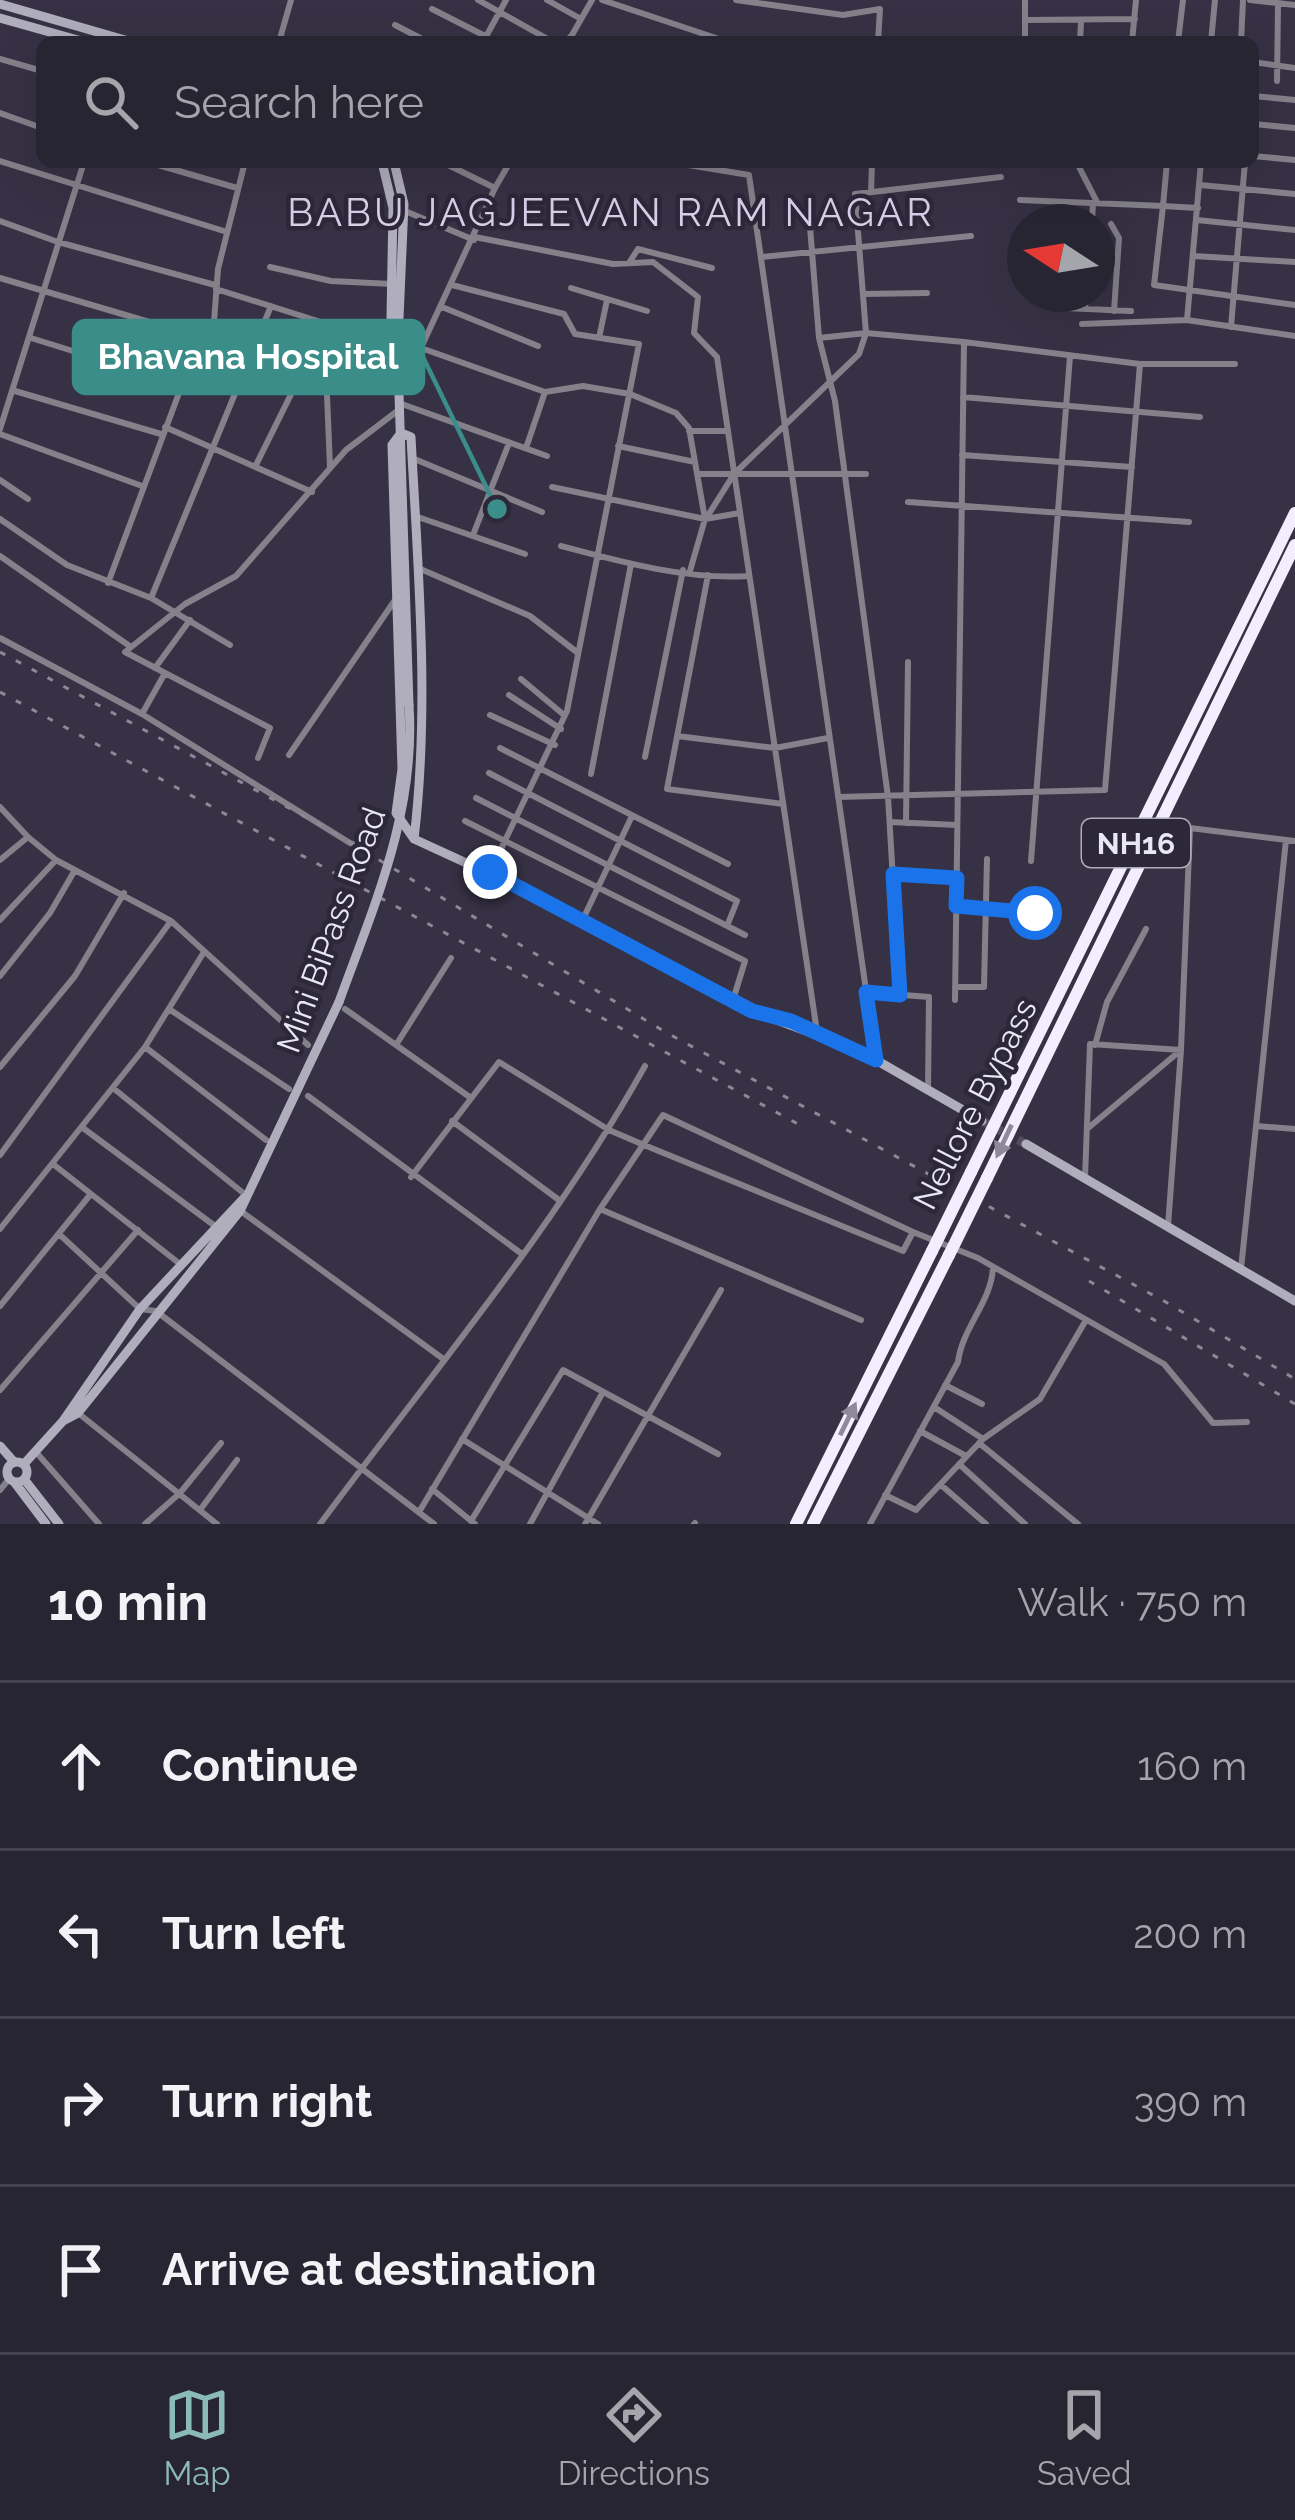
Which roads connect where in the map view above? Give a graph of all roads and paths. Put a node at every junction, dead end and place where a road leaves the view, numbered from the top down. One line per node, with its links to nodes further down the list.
1 (291, 0): 26 (street)
2 (478, 0): 17 (street)
3 (506, 0): 17 (street)
4 (547, 0): 19 (street)
5 (592, 0): 19 (street)
6 (602, 0): 32 (street)
7 (736, 0): 33 (street)
8 (1025, 0): 21 (street)
9 (1136, 0): 20 (street)
10 (1183, 0): 37 (street)
11 (1215, 0): 38 (street)
12 (1247, 0): 15 (street); 39 (street)
13 (1292, 3): 15 (street)
14 (0, 4): 25 (street)
15 (1278, 5): 42 (street)
16 (432, 9): 28 (street)
17 (501, 11): 29 (street); 30 (street)
18 (0, 18): 24 (street)
19 (581, 19): 31 (street)
20 (1135, 19): 22 (street); 36 (street)
21 (1026, 20): 22 (street); 34 (street)
22 (1081, 22): 35 (street)
23 (395, 25): 27 (street)
24 (64, 36)
25 (111, 36)
26 (281, 36)
27 (416, 36)
28 (480, 36)
29 (487, 36)
30 (544, 36)
31 (571, 36)
32 (710, 36)
33 (878, 36)
34 (1025, 36)
35 (1080, 36)
36 (1133, 36)
37 (1179, 36)
38 (1212, 36)
39 (1242, 36)
40 (0, 59): 44 (street)
41 (1259, 63): 42 (street)
42 (1278, 65): 43 (street); 45 (street)
43 (1295, 68)
44 (36, 69)
45 (1277, 81)
46 (1259, 97): 47 (street)
47 (1295, 100)
48 (0, 113): 50 (street)
49 (1259, 125): 51 (street)
50 (36, 126)
51 (1295, 128)
52 (1259, 157): 53 (street)
53 (1295, 160)
54 (0, 161): 70 (street)
55 (82, 168): 70 (street)
56 (169, 168): 71 (street)
57 (243, 168): 71 (street)
58 (383, 168): 101 (street, Mini BiPass Road)
59 (395, 168): 81 (street)
60 (454, 168): 72 (street)
61 (507, 168): 72 (street)
62 (704, 168): 94 (street)
63 (872, 168): 74 (street)
64 (1079, 168): 78 (street)
65 (1167, 168): 79 (street)
66 (1201, 168): 69 (street)
67 (1245, 168): 73 (street)
68 (1001, 177): 74 (street)
69 (1200, 185): 73 (street); 80 (street)
70 (76, 187): 87 (street); 90 (street)
71 (237, 188): 87 (street)
72 (495, 188): 89 (street)
73 (1244, 188): 75 (street); 84 (street)
74 (871, 192): 91 (street)
75 (1295, 194)
76 (1020, 200): 78 (street)
77 (808, 202): 92 (street)
78 (1095, 203): 79 (street)
79 (1163, 206): 80 (street); 105 (street)
80 (1198, 208): 82 (street)
81 (404, 210): 89 (street); 129 (street)
82 (1197, 220): 84 (street); 93 (street)
83 (0, 221): 90 (street)
84 (1240, 224): 85 (street); 95 (street)
85 (1295, 230)
86 (1115, 231): 110 (street)
87 (226, 232): 103 (street)
88 (971, 236): 91 (street)
89 (475, 238): 97 (street); 102 (street)
90 (58, 242): 103 (street); 106 (street)
91 (858, 247): 92 (street); 108 (street)
92 (812, 252): 94 (street); 125 (street)
93 (1194, 256): 95 (street); 105 (street)
94 (760, 257): 145 (street)
95 (1237, 259): 96 (street); 109 (street)
96 (1295, 262)
97 (629, 263): 99 (street); 148 (street)
98 (270, 268): 101 (street)
99 (712, 268)
100 (0, 278): 106 (street)
101 (392, 284): 129 (street, Mini BiPass Road)
102 (452, 285): 114 (street); 124 (street)
103 (216, 287): 113 (street); 126 (street)
104 (571, 288): 111 (street)
105 (1191, 289): 109 (street); 118 (street)
106 (40, 290): 123 (street); 126 (street)
107 (927, 292): 108 (street)
108 (862, 294): 121 (street)
109 (1236, 295): 112 (street); 120 (street)
110 (1115, 296)
111 (607, 299): 116 (street); 124 (street)
112 (1295, 304)
113 (271, 306): 132 (street); 153 (street)
114 (442, 307): 128 (street); 130 (street)
115 (1115, 310): 117 (street)
116 (646, 311)
117 (1130, 311)
118 (1187, 320): 119 (street); 120 (street)
119 (1082, 324)
120 (1231, 327): 122 (street)
121 (866, 333): 125 (street); 127 (street); 135 (street)
122 (1295, 336)
123 (31, 338): 136 (street); 137 (street)
124 (599, 338): 139 (street)
125 (819, 338): 135 (street)
126 (207, 339): 136 (street)
127 (964, 342): 131 (street); 140 (street)
128 (538, 346)
129 (397, 348): 141 (street, Mini BiPass Road)
130 (422, 348): 138 (street); 141 (street)
131 (1070, 355): 133 (street); 142 (street)
132 (326, 362): 160 (street); 161 (street)
133 (1140, 364): 134 (street); 143 (street)
134 (1235, 364)
135 (830, 380): 145 (street); 164 (street)
136 (182, 385): 146 (street)
137 (15, 391): 146 (street); 149 (street)
138 (545, 392): 139 (street); 154 (street)
139 (630, 394): 147 (street); 152 (street)
140 (963, 397): 142 (street); 155 (street)
141 (399, 402): 150 (street, Mini BiPass Road); 151 (street); 161 (street)
142 (1067, 408): 143 (street); 158 (street)
143 (1136, 414): 144 (street); 162 (street)
144 (1200, 417)
145 (785, 426): 163 (street); 166 (street)
146 (164, 431): 153 (street); 169 (street)
147 (689, 431): 148 (street); 159 (street)
148 (728, 431): 166 (street)
149 (0, 432): 169 (street)
150 (401, 433): 157 (street); 199 (street); 307 (street, Mini BiPass Road, bridge)
151 (509, 443): 154 (street); 171 (street)
152 (618, 446): 159 (street); 174 (street)
153 (217, 448): 160 (street); 198 (street)
154 (526, 448): 156 (street)
155 (962, 455): 158 (street); 176 (street)
156 (548, 456)
157 (412, 458): 171 (street); 181 (street)
158 (1064, 460): 162 (street); 178 (street)
159 (695, 462): 165 (street)
160 (256, 465): 172 (street)
161 (330, 467): 172 (street)
162 (1132, 467): 182 (street)
163 (792, 473): 164 (street); 166 (street); 216 (street)
164 (845, 473): 167 (street); 231 (street)
165 (698, 474): 166 (street); 184 (street)
166 (734, 474): 179 (street); 184 (street)
167 (866, 474)
168 (0, 480): 173 (street)
169 (142, 486): 197 (street)
170 (552, 487): 174 (street)
171 (490, 490): 177 (street); 186 (street)
172 (312, 493): 200 (street)
173 (28, 499)
174 (608, 501): 184 (street); 191 (street)
175 (908, 502): 176 (street)
176 (962, 505): 178 (street); 227 (street)
177 (542, 512)
178 (1061, 512): 182 (street); 226 (street)
179 (740, 513): 184 (street); 196 (street)
180 (1295, 513): 362 (highway, Nellore Bypass / NH16, one-way to 180, bridge)
181 (415, 516): 186 (street); 193 (street)
182 (1128, 517): 185 (street); 226 (street)
183 (0, 519): 197 (street)
184 (705, 520): 194 (street)
185 (1189, 522)
186 (472, 536): 189 (street)
187 (1295, 545): 362 (highway, Nellore Bypass / NH16, one-way to 362, bridge)
188 (561, 546): 191 (street)
189 (525, 554)
190 (0, 556): 204 (street)
191 (597, 556): 192 (street); 205 (street)
192 (631, 564): 194 (street); 225 (street)
193 (418, 568): 205 (street); 242 (street)
194 (686, 571): 195 (street); 221 (street)
195 (708, 575): 196 (street); 215 (street)
196 (749, 576): 219 (street)
197 (108, 583): 198 (street)
198 (151, 598): 200 (street)
199 (397, 598): 220 (street); 242 (street)
200 (176, 610): 201 (street); 204 (street)
201 (190, 620): 203 (street); 207 (street)
202 (0, 638): 211 (street)
203 (230, 645)
204 (131, 647): 207 (street)
205 (578, 653): 213 (street)
206 (908, 662): 229 (street)
207 (155, 668): 208 (street)
208 (165, 673): 211 (street); 222 (street)
209 (521, 680): 213 (street)
210 (508, 695): 214 (street)
211 (142, 714): 246 (street)
212 (490, 715): 217 (street)
213 (565, 716): 214 (street)
214 (561, 729): 217 (street)
215 (677, 736): 219 (street); 233 (street)
216 (830, 738): 219 (street); 230 (street)
217 (554, 745): 223 (street)
218 (500, 748): 223 (street)
219 (775, 748): 233 (street)
220 (289, 755)
221 (645, 757)
222 (258, 758)
223 (542, 768): 228 (street); 235 (street)
224 (489, 773): 228 (street)
225 (591, 774)
226 (1034, 791): 227 (street); 250 (street)
227 (958, 792): 229 (street); 240 (street)
228 (527, 793): 236 (street); 245 (street)
229 (906, 796): 231 (street); 239 (street)
230 (838, 797): 231 (street); 272 (street)
231 (888, 797): 238 (street)
232 (476, 798): 236 (street)
233 (783, 804): 278 (street)
234 (0, 807): 241 (street)
235 (632, 816): 245 (street); 251 (street)
236 (516, 818): 244 (street); 252 (street)
237 (465, 821): 244 (street)
238 (890, 822): 239 (street); 255 (street)
239 (906, 823): 240 (street)
240 (957, 825): 256 (street)
241 (28, 838): 247 (street); 248 (street)
242 (414, 838): 254 (street)
243 (1291, 840): 283 (street); 294 (street)
244 (505, 842): 254 (street); 257 (street)
245 (619, 842): 252 (street); 265 (street)
246 (371, 850)
247 (0, 860)
248 (56, 860): 253 (street); 263 (street)
249 (987, 860): 260 (street)
250 (1031, 861)
251 (728, 864)
252 (608, 865): 257 (street); 265 (street)
253 (75, 870): 258 (street); 270 (street)
254 (490, 872): 262 (street)
255 (893, 874): 256 (street); 273 (street)
256 (957, 878): 259 (street)
257 (596, 891): 262 (street); 274 (street)
258 (124, 893): 264 (street); 286 (street)
259 (956, 906): 260 (street); 271 (street)
260 (986, 907): 261 (street); 271 (street)
261 (1035, 913)
262 (583, 919): 274 (street)
263 (0, 920)
264 (171, 921): 268 (street); 302 (street)
265 (727, 926): 267 (street)
266 (1146, 929): 281 (street)
267 (745, 935)
268 (204, 952): 276 (street); 279 (street)
269 (452, 958): 280 (street)
270 (0, 976)
271 (955, 986): 275 (street)
272 (866, 992): 273 (street); 284 (street)
273 (900, 995): 289 (street)
274 (733, 1000): 278 (street)
275 (955, 1000)
276 (169, 1009): 282 (street); 288 (street)
277 (345, 1009): 280 (street)
278 (817, 1032): 284 (street)
279 (308, 1045)
280 (396, 1045): 291 (street)
281 (1095, 1045): 283 (street); 296 (street)
282 (145, 1047): 287 (street); 299 (street)
283 (1181, 1050): 296 (street); 312 (street)
284 (876, 1060): 289 (street)
285 (645, 1066): 298 (street)
286 (0, 1067)
287 (113, 1088): 295 (street); 307 (street)
288 (289, 1089)
289 (928, 1090): 293 (street)
290 (308, 1096): 304 (street)
291 (470, 1098): 292 (street); 298 (street)
292 (452, 1121): 304 (street); 308 (street)
293 (982, 1121)
294 (1256, 1126): 297 (street); 320 (street)
295 (82, 1127): 303 (street); 311 (street)
296 (1087, 1129): 305 (street)
297 (1295, 1129)
298 (609, 1130): 301 (street); 308 (street)
299 (266, 1140)
300 (1027, 1144): 305 (street)
301 (644, 1145): 309 (street); 315 (street); 315 (street)
302 (0, 1154)
303 (53, 1164): 306 (street); 313 (street)
304 (412, 1177): 317 (street)
305 (1084, 1178): 312 (street)
306 (90, 1195): 314 (street); 316 (street)
307 (247, 1196): 310 (street); 311 (street, Mini BiPass Road)
308 (559, 1200): 317 (street)
309 (600, 1209): 327 (street); 340 (street)
310 (240, 1211): 326 (street); 329 (street)
311 (215, 1226): 318 (street, Mini BiPass Road)
312 (1168, 1226): 320 (street)
313 (0, 1229)
314 (138, 1230): 318 (street); 321 (street)
315 (913, 1232): 319 (street)
316 (58, 1234): 321 (street); 324 (street)
317 (522, 1254): 329 (street)
318 (180, 1264): 325 (street, Mini BiPass Road)
319 (993, 1267): 328 (street); 330 (street)
320 (1241, 1269): 323 (street)
321 (100, 1273): 325 (street); 331 (street)
322 (721, 1289): 336 (street)
323 (1295, 1300)
324 (0, 1306)
325 (140, 1309): 326 (street); 337 (street, Mini BiPass Road)
326 (155, 1311): 335 (street); 349 (street)
327 (861, 1320)
328 (1086, 1320): 338 (street); 341 (street)
329 (442, 1358): 349 (street)
330 (945, 1385): 333 (street); 334 (street)
331 (0, 1390)
332 (603, 1392): 336 (street); 350 (street); 356 (street)
333 (982, 1404)
334 (934, 1407): 339 (street); 341 (street)
335 (78, 1413): 337 (street); 355 (street)
336 (649, 1417): 345 (street); 361 (street)
337 (63, 1421): 344 (street)
338 (1246, 1422)
339 (920, 1431): 346 (street); 357 (street)
340 (462, 1439): 350 (street); 353 (street)
341 (981, 1441): 346 (street); 360 (street)
342 (221, 1443): 355 (street)
343 (0, 1446): 351 (street)
344 (36, 1451): 351 (street); 366 (street)
345 (718, 1454)
346 (966, 1456): 348 (street)
347 (237, 1460): 358 (street)
348 (959, 1464): 352 (street); 374 (street)
349 (362, 1467): 359 (street); 369 (street)
350 (506, 1467): 356 (street); 363 (street)
351 (13, 1471): 354 (street); 365 (street)
352 (941, 1485): 357 (street); 364 (street)
353 (432, 1489): 359 (street); 363 (street)
354 (0, 1490)
355 (180, 1493): 358 (street); 367 (street)
356 (549, 1494): 361 (street); 371 (street)
357 (885, 1495): 373 (street)
358 (200, 1510): 368 (street)
359 (419, 1512): 370 (street)
360 (1065, 1520): 375 (street)
361 (586, 1521): 372 (street)
362 (806, 1521)
363 (473, 1522)
364 (978, 1522)
365 (54, 1523)
366 (99, 1524)
367 (145, 1524)
368 (218, 1524)
369 (320, 1524)
370 (434, 1524)
371 (530, 1524)
372 (598, 1524)
373 (870, 1524)
374 (1025, 1524)
375 (1078, 1524)

